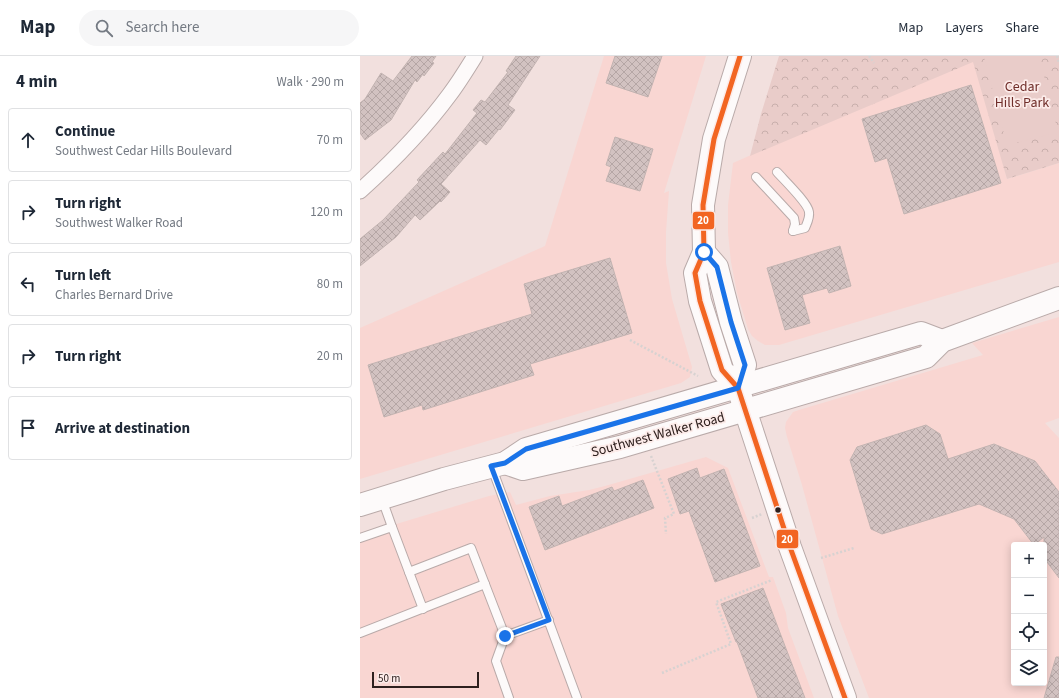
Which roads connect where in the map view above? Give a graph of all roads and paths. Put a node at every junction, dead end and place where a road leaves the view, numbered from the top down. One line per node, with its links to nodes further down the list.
1 (475, 56): 9 (street)
2 (740, 56): 14 (main road)
3 (869, 56): 5 (path)
4 (1057, 56): 6 (path)
5 (874, 63)
6 (1059, 63)
7 (777, 172): 8 (lane)
8 (756, 177)
9 (360, 191)
10 (1059, 298): 12 (main road, Southwest Walker Road)
11 (630, 340): 13 (path)
12 (942, 341): 14 (main road, Southwest Walker Road); 15 (main road, Southwest Walker Road)
13 (698, 376)
14 (738, 388): 15 (main road); 17 (main road, Southwest Walker Road)
15 (746, 411): 17 (main road, Southwest Walker Road); 35 (main road)
16 (650, 452): 21 (path)
17 (498, 464): 18 (main road, Southwest Walker Road); 29 (lane)
18 (381, 498): 19 (main road, Southwest Walker Road); 20 (lane)
19 (360, 505)
20 (392, 527): 22 (lane); 25 (lane)
21 (666, 534)
22 (360, 538)
23 (854, 548): 24 (path)
24 (821, 558)
25 (409, 572): 27 (lane); 28 (lane)
26 (772, 580): 32 (path)
27 (485, 584): 28 (lane); 31 (lane)
28 (423, 609): 30 (lane)
29 (549, 620): 31 (lane); 34 (lane)
30 (360, 633)
31 (505, 636): 33 (lane)
32 (662, 673)
33 (509, 698)
34 (577, 698)
35 (845, 698)

